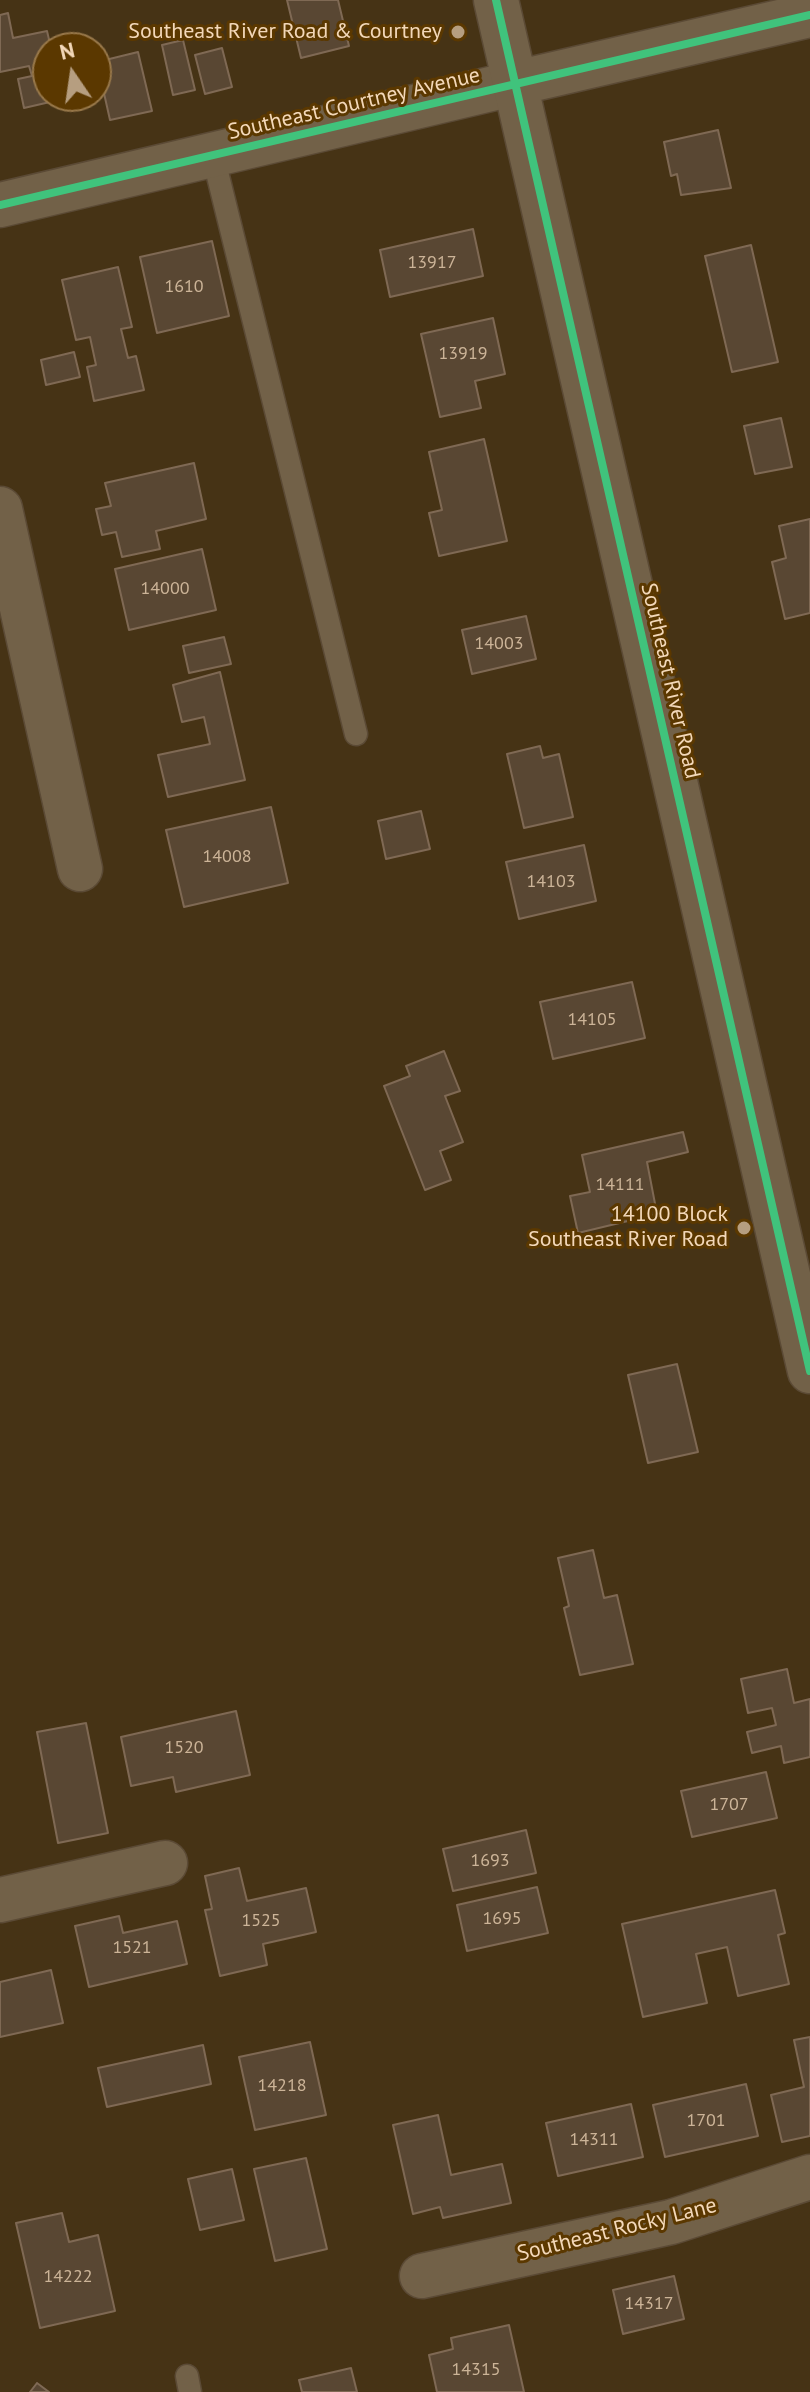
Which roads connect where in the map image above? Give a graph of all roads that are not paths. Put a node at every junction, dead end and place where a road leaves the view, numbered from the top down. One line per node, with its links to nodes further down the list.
1 (496, 0): 3 (street, Southeast River Road)
2 (810, 15): 3 (street, Southeast Courtney Avenue)
3 (516, 83): 4 (street, Southeast Courtney Avenue); 9 (street, Southeast River Road)
4 (213, 156): 5 (street, Southeast Courtney Avenue); 7 (lane)
5 (0, 205)
6 (0, 509): 8 (street)
7 (356, 734)
8 (80, 869)
9 (810, 1371)
10 (165, 1863): 11 (street)
11 (0, 1900)
12 (810, 2177): 13 (street, Southeast Rocky Lane)
13 (422, 2276)

